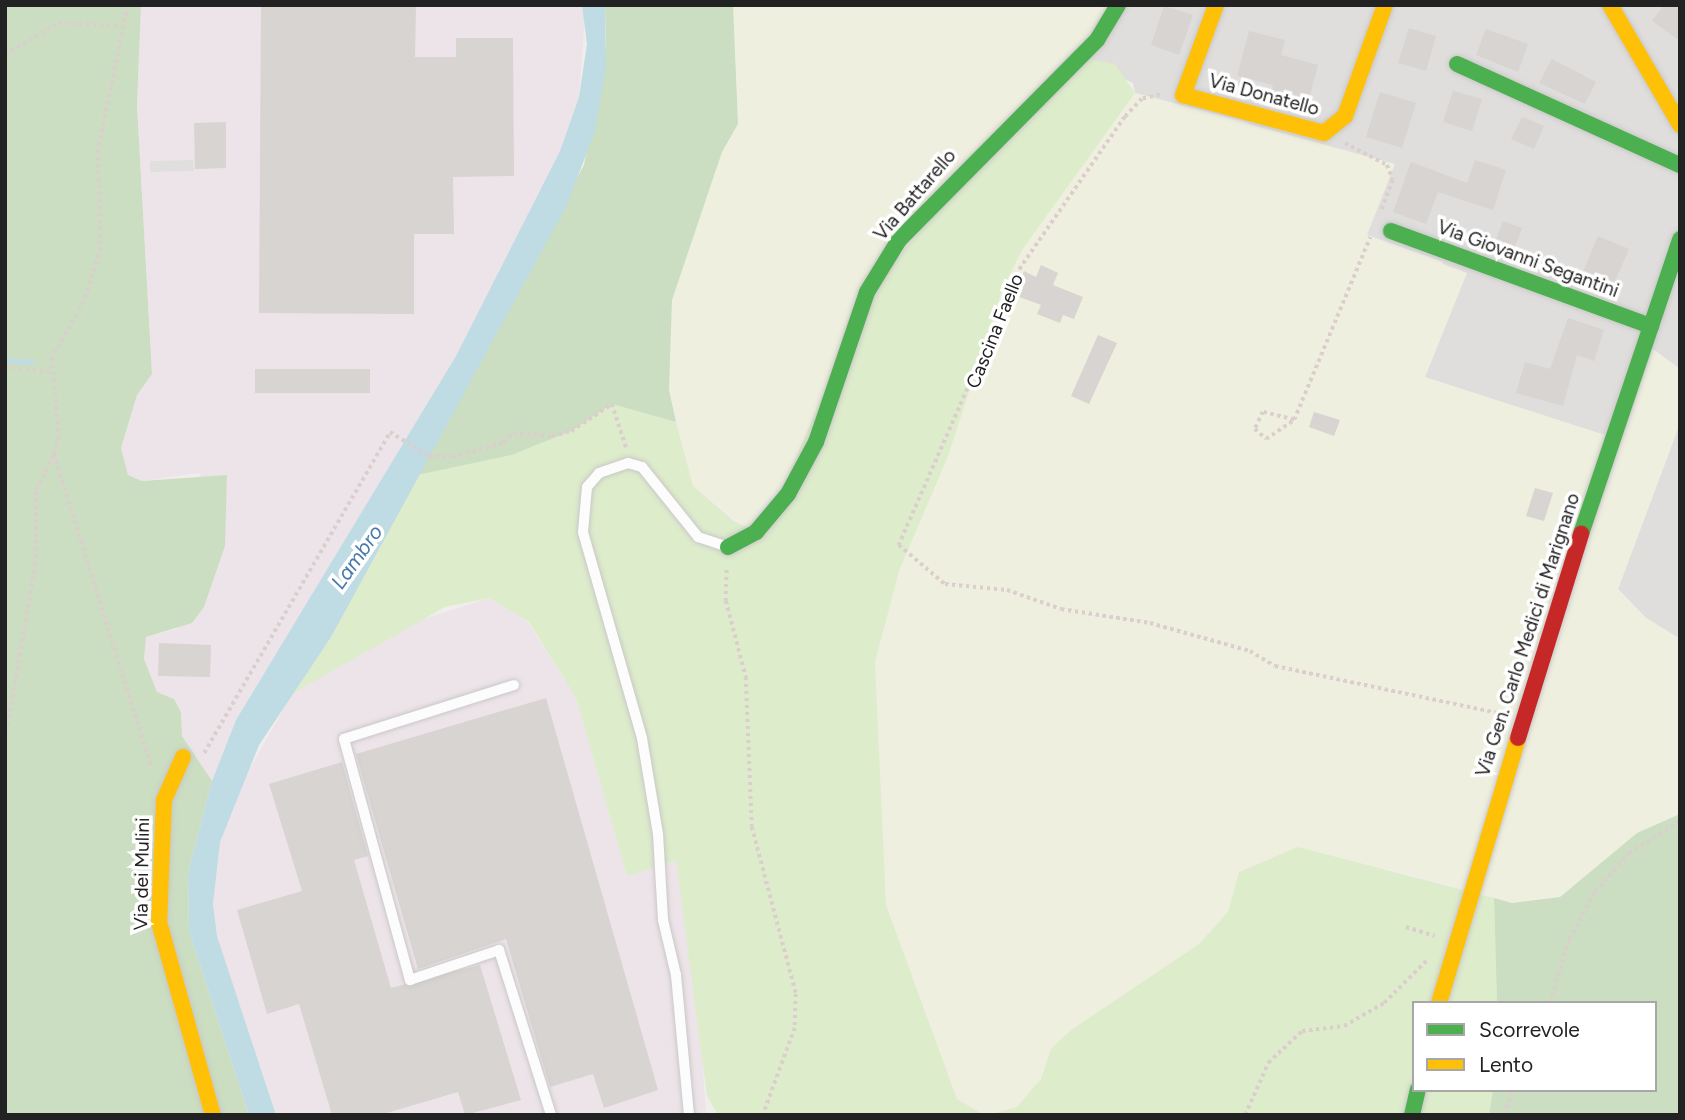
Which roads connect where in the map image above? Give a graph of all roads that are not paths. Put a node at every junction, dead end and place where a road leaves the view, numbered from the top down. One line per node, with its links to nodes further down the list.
1 (1118, 5): 11 (street, Via Battarello)
2 (1216, 5): 3 (street, Via Donatello)
3 (1385, 5)
4 (1610, 5): 6 (street)
5 (1457, 64): 7 (street)
6 (1680, 125)
7 (1680, 165)
8 (1391, 231): 10 (street, Via Giovanni Segantini)
9 (1680, 239): 10 (street, Via Gen. Carlo Medici di Marignano)
10 (1651, 326): 14 (street, Via Gen. Carlo Medici di Marignano)
11 (728, 547): 18 (lane)
12 (514, 685): 16 (lane)
13 (183, 757): 17 (street, Via dei Mulini)
14 (1439, 1001)
15 (1418, 1092): 19 (street)
16 (550, 1114)
17 (213, 1115)
18 (690, 1115)
19 (1412, 1115)

